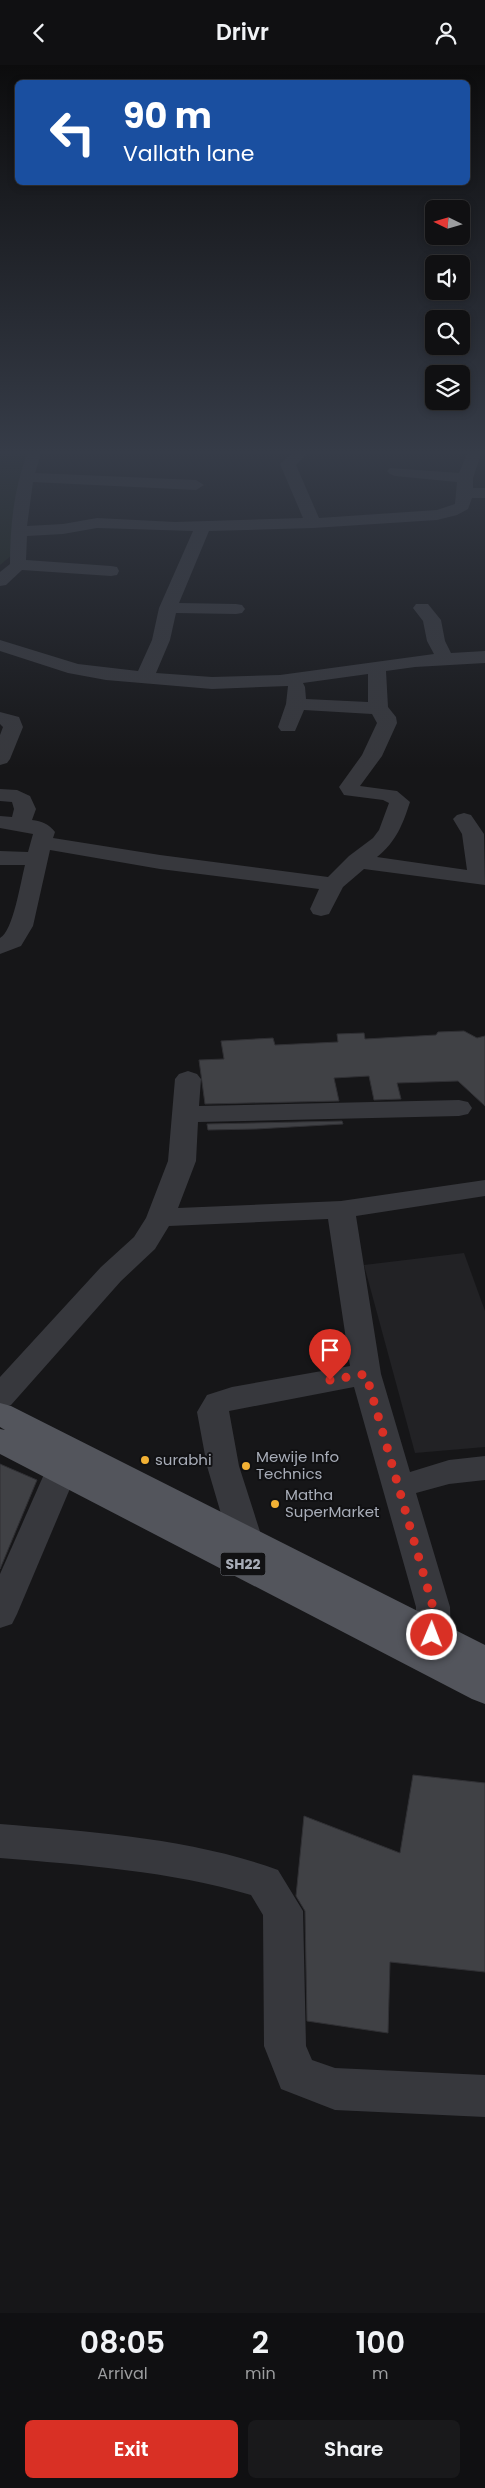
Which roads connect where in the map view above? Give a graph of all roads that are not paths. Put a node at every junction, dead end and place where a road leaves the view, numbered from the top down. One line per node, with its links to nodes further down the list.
1 (18, 559): 3 (street)
2 (189, 559): 6 (street)
3 (18, 565): 4 (street); 5 (street)
4 (111, 571)
5 (0, 581)
6 (168, 608): 8 (street); 13 (street)
7 (422, 608): 11 (street)
8 (236, 609)
9 (0, 645): 13 (street)
10 (485, 657): 11 (street)
11 (445, 659): 12 (street)
12 (376, 667): 14 (street); 16 (street)
13 (144, 678): 14 (street)
14 (297, 678): 15 (street)
15 (296, 704): 16 (street); 18 (street)
16 (378, 708): 25 (street)
17 (0, 718): 19 (street)
18 (288, 727)
19 (0, 759)
20 (0, 795): 22 (street)
21 (464, 819): 26 (street)
22 (10, 823): 23 (street)
23 (39, 850): 24 (street); 27 (street); 29 (street)
24 (0, 858)
25 (358, 861): 26 (street); 27 (street)
26 (482, 878)
27 (333, 883): 28 (street)
28 (321, 909)
29 (0, 947)
30 (188, 1079): 32 (street)
31 (459, 1109): 32 (street)
32 (185, 1115): 35 (street)
33 (485, 1188): 34 (street)
34 (341, 1210): 35 (street); 36 (street)
35 (160, 1218): 37 (street)
36 (366, 1374): 42 (street); 43 (street)
37 (0, 1397)
38 (0, 1414): 43 (main road, SH22)
39 (0, 1440): 41 (main road, SH22)
40 (485, 1468): 42 (street)
41 (61, 1472): 44 (street); 47 (main road, SH22)
42 (398, 1487): 45 (street)
43 (246, 1541): 45 (main road, SH22)
44 (0, 1614)
45 (432, 1635): 46 (main road, SH22)
46 (485, 1661)
47 (485, 1689)
48 (0, 1841): 49 (street)
49 (485, 2096)

